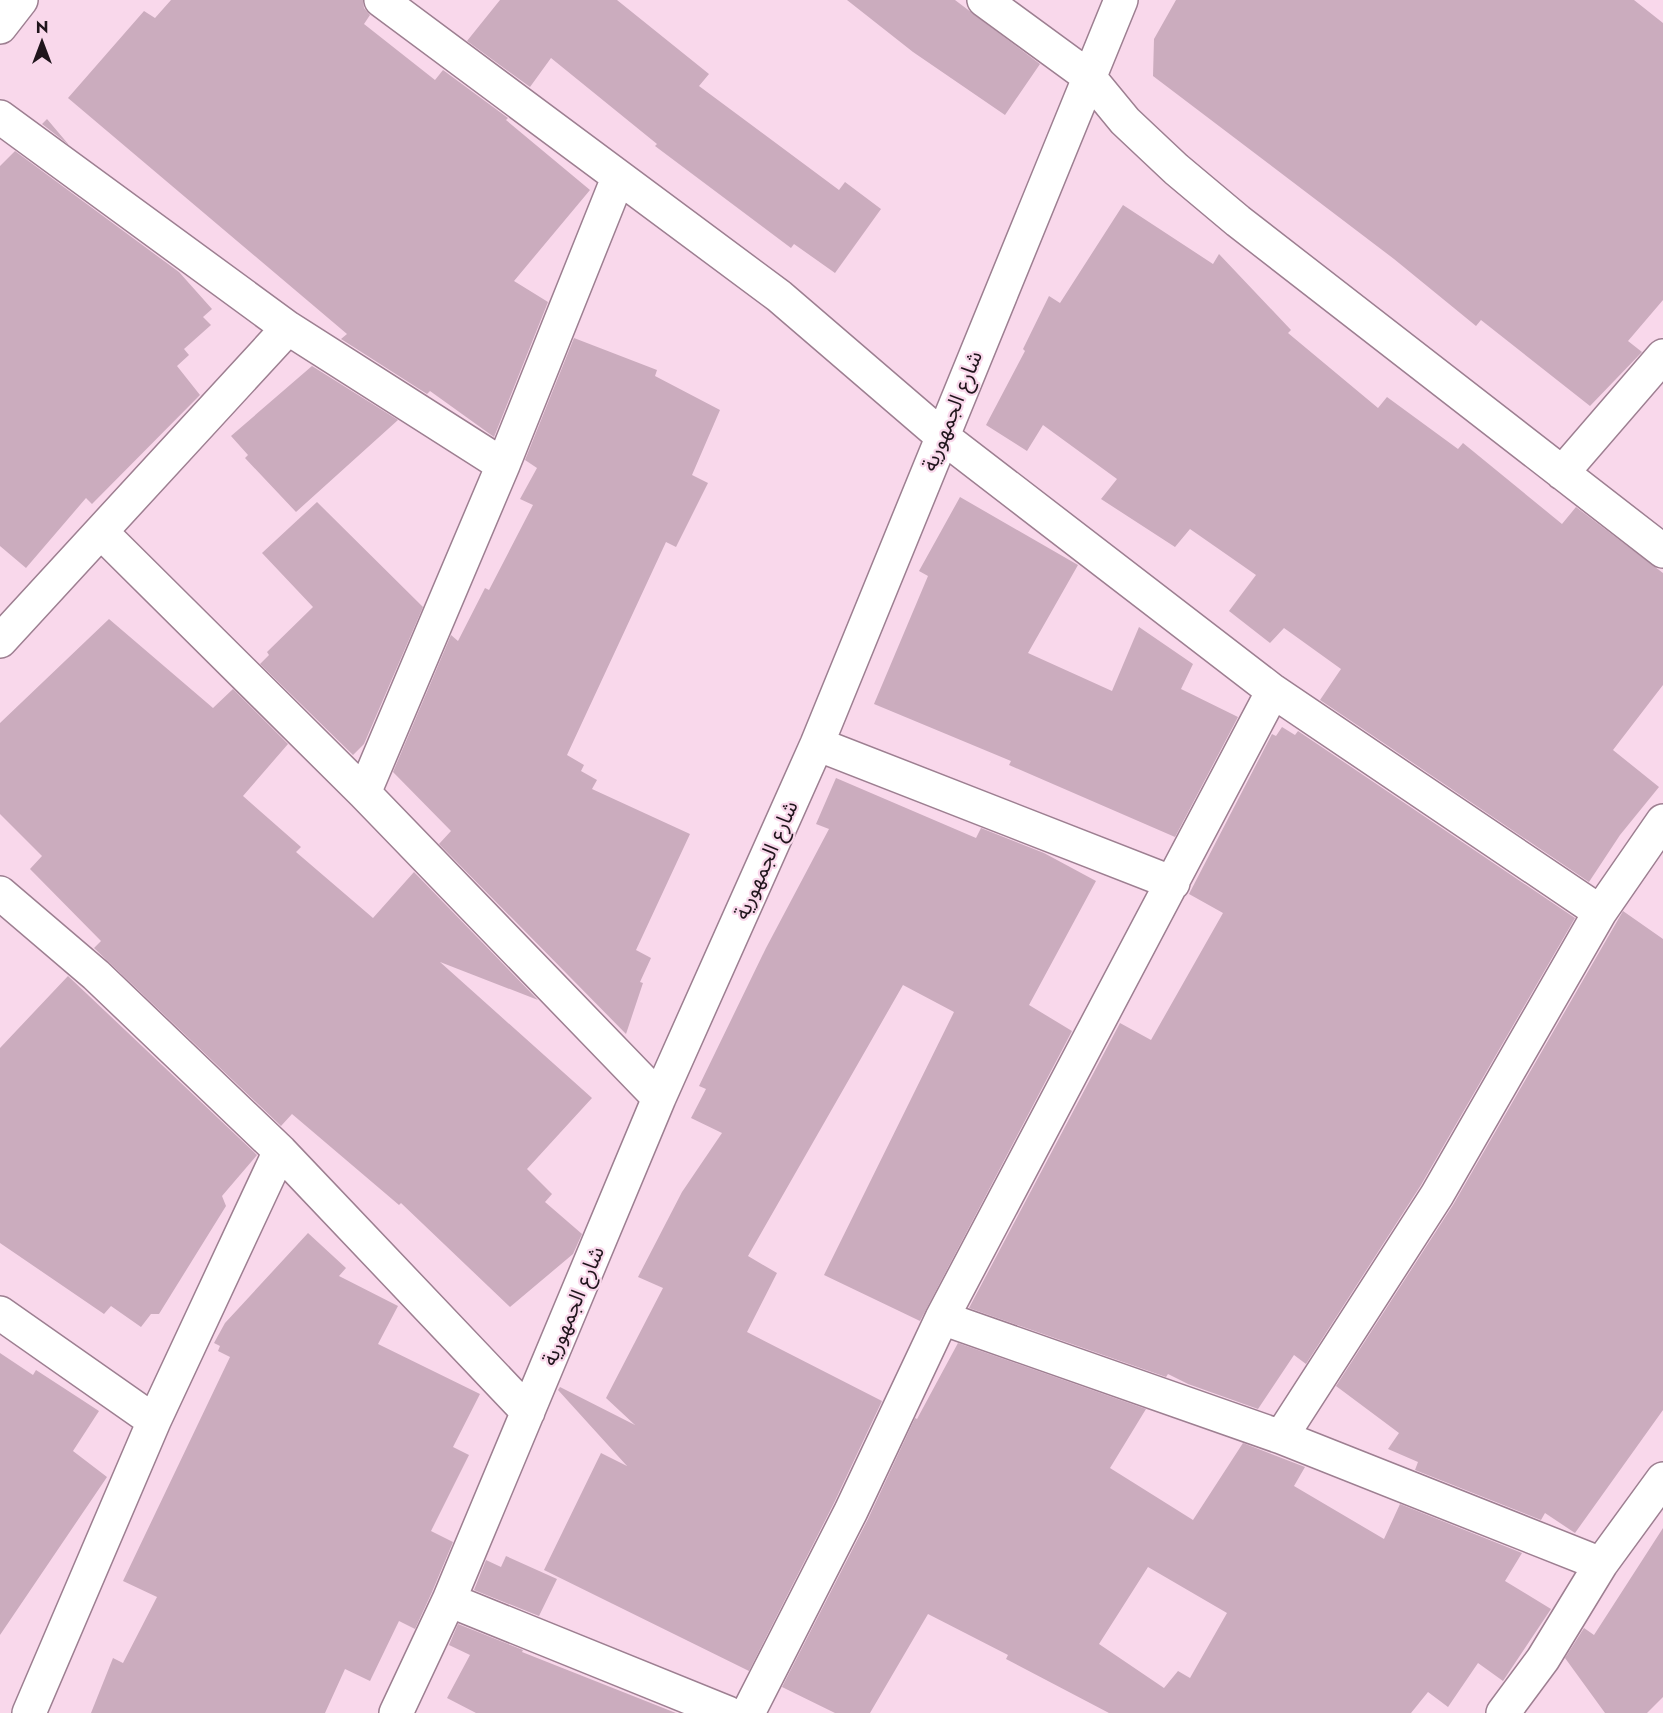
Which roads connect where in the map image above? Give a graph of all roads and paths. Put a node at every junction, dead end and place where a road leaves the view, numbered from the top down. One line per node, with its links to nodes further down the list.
1 (21, 0): 5 (street)
2 (381, 0): 8 (street)
3 (984, 0): 6 (street)
4 (1121, 0): 6 (street, شارع الجمهورية)
5 (0, 27)
6 (1088, 76): 11 (street, شارع الجمهورية); 13 (street)
7 (0, 117): 9 (street)
8 (618, 178): 11 (street); 12 (street)
9 (288, 328): 12 (street); 14 (street)
10 (1663, 356): 13 (street)
11 (943, 437): 17 (street); 18 (street, شارع الجمهورية)
12 (503, 465): 19 (street)
13 (1562, 473): 15 (street)
14 (102, 533): 16 (street); 19 (street)
15 (1663, 551)
16 (0, 641)
17 (1273, 691): 21 (street); 23 (street)
18 (817, 744): 21 (street); 24 (street, شارع الجمهورية)
19 (364, 793): 24 (street)
20 (1663, 820): 23 (street)
21 (1173, 883): 27 (street)
22 (0, 893): 25 (street)
23 (1600, 912): 30 (street)
24 (659, 1098): 28 (street, شارع الجمهورية)
25 (280, 1151): 28 (street); 29 (street)
26 (0, 1313): 29 (street)
27 (942, 1318): 30 (street); 37 (street)
28 (528, 1412): 33 (street, شارع الجمهورية)
29 (154, 1421): 34 (street)
30 (1281, 1437): 32 (street)
31 (1663, 1479): 32 (street)
32 (1602, 1564): 38 (street)
33 (449, 1600): 35 (street, شارع الجمهورية); 36 (street)
34 (29, 1713)
35 (396, 1713)
36 (728, 1713)
37 (748, 1713)
38 (1503, 1713)

